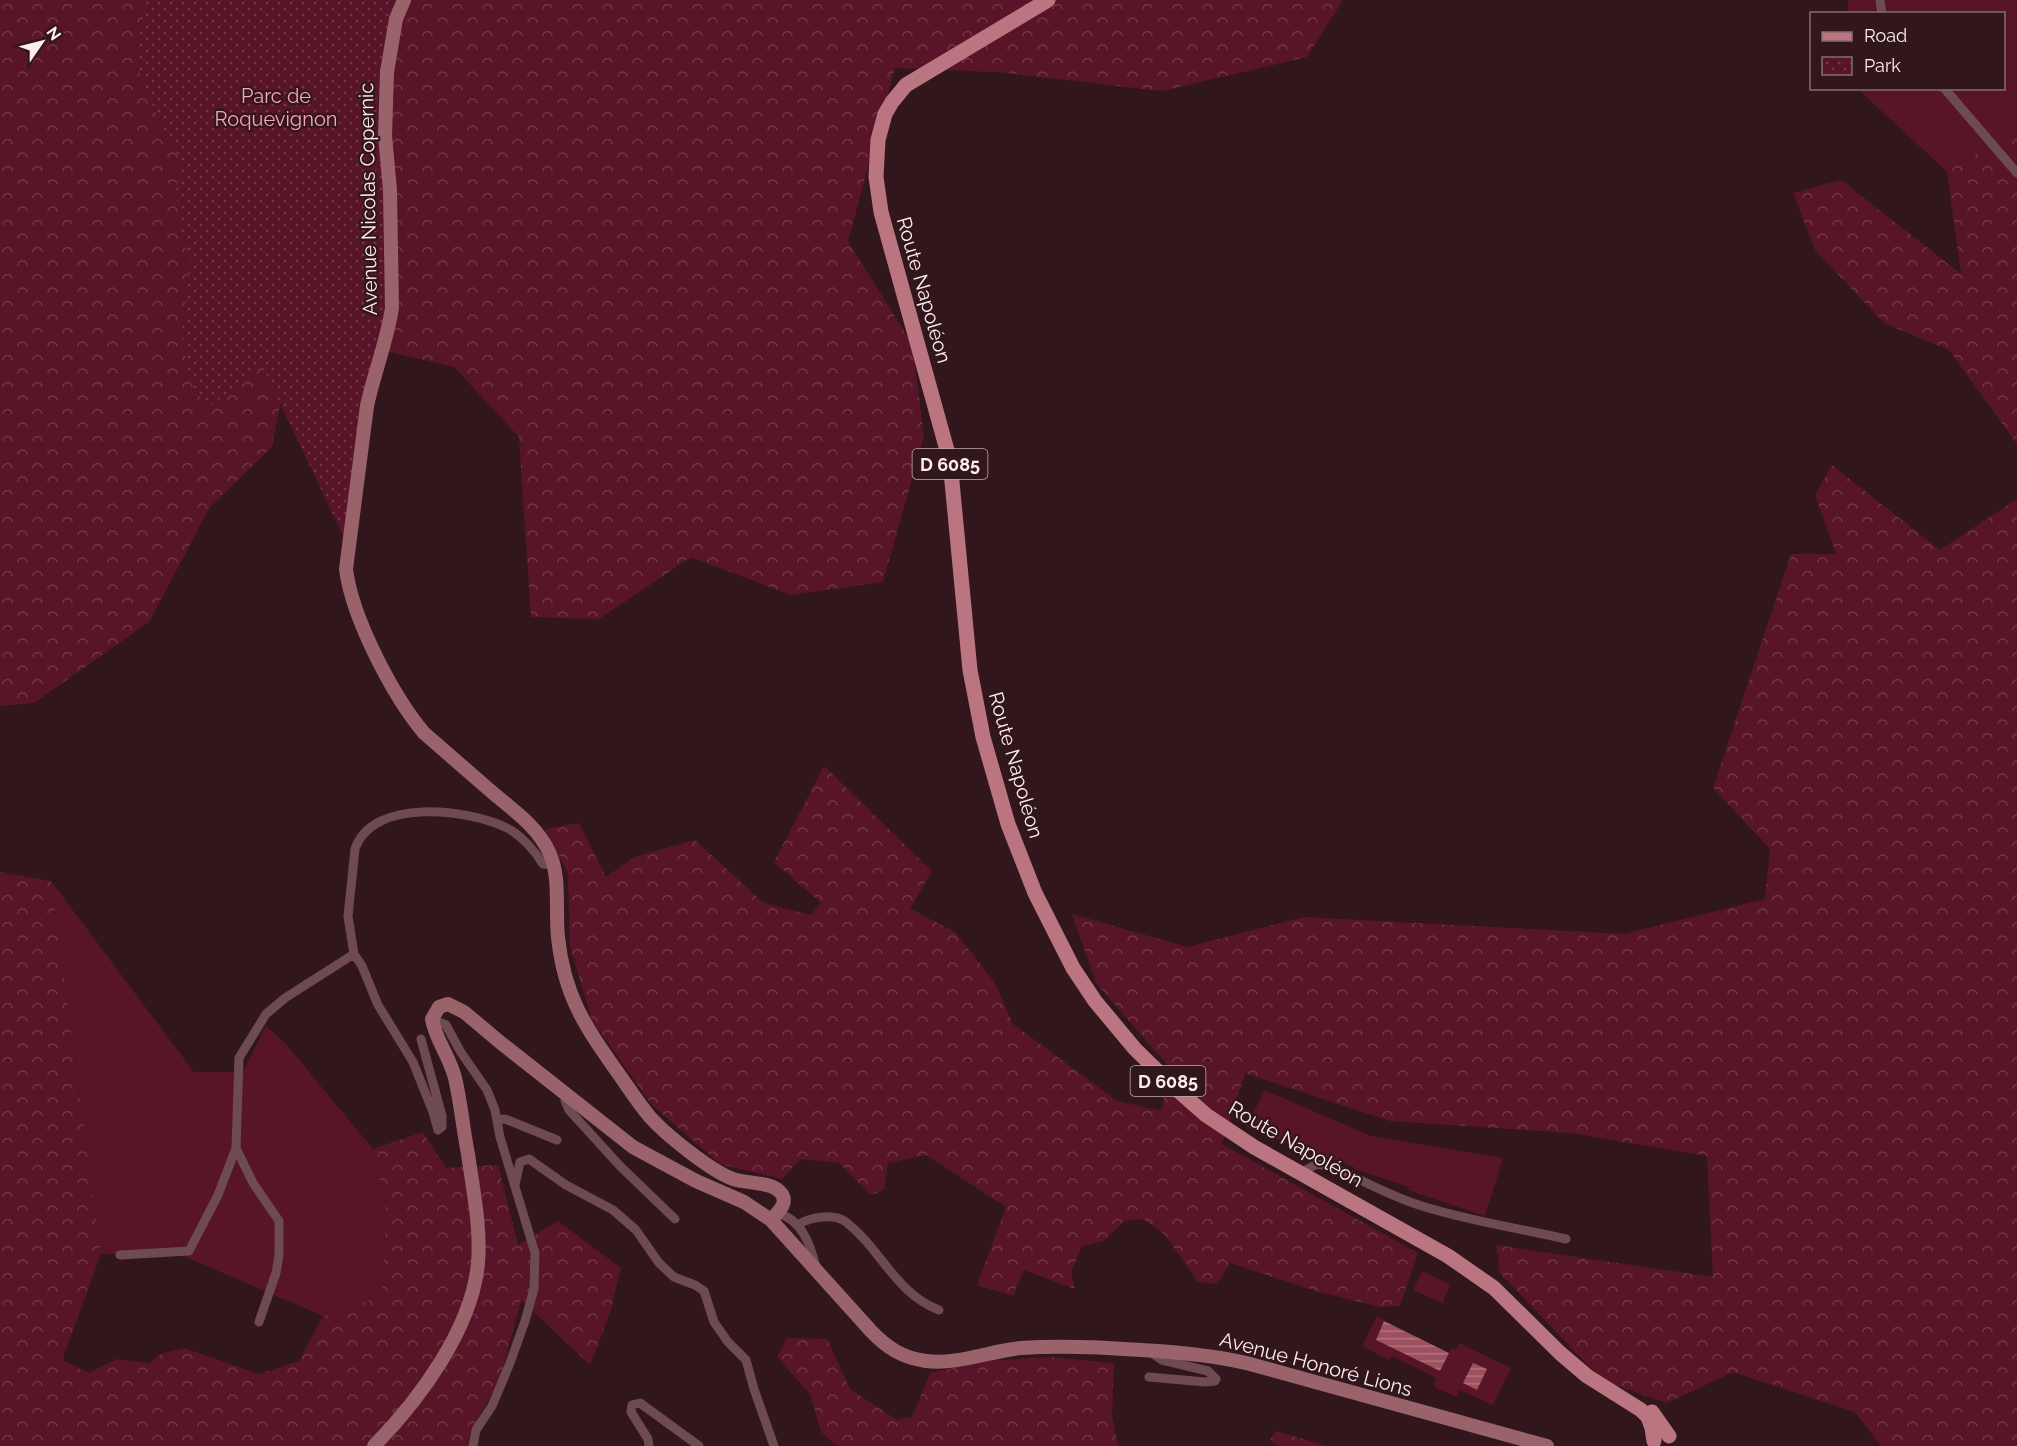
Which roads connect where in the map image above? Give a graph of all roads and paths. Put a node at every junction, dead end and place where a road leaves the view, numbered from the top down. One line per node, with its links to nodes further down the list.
1 (404, 0): 5 (main road, Avenue Nicolas Copernic)
2 (1048, 0): 13 (main road, Route Napoléon / D 6085)
3 (1946, 90): 4 (street)
4 (2017, 173)
5 (553, 866): 6 (street); 15 (main road, Avenue Nicolas Copernic)
6 (354, 954): 8 (street); 12 (street)
7 (432, 1019): 9 (main road, Avenue Honoré Lions); 10 (street); 28 (main road)
8 (421, 1039)
9 (568, 1096): 15 (main road, Avenue Honoré Lions); 16 (street)
10 (497, 1120): 11 (street); 14 (street)
11 (557, 1140)
12 (236, 1148): 19 (street); 22 (street)
13 (1300, 1173): 18 (street); 25 (main road, Route Napoléon / D 6085)
14 (515, 1185): 29 (street); 32 (street)
15 (774, 1216): 17 (street); 20 (main road, Avenue Honoré Lions)
16 (675, 1219)
17 (798, 1225): 20 (street); 21 (street)
18 (1566, 1239)
19 (120, 1256)
20 (816, 1268): 23 (main road, Avenue Honoré Lions)
21 (939, 1310)
22 (259, 1322)
23 (1147, 1350): 24 (street); 33 (main road, Avenue Honoré Lions)
24 (1149, 1377)
25 (1615, 1395): 26 (main road, Route Napoléon / D 6085); 27 (main road, Route Napoléon / D 6085)
26 (1675, 1441): 27 (main road)
27 (1652, 1443)
28 (374, 1446)
29 (473, 1446)
30 (650, 1446): 31 (street)
31 (699, 1446)
32 (774, 1446)
33 (1546, 1446)

